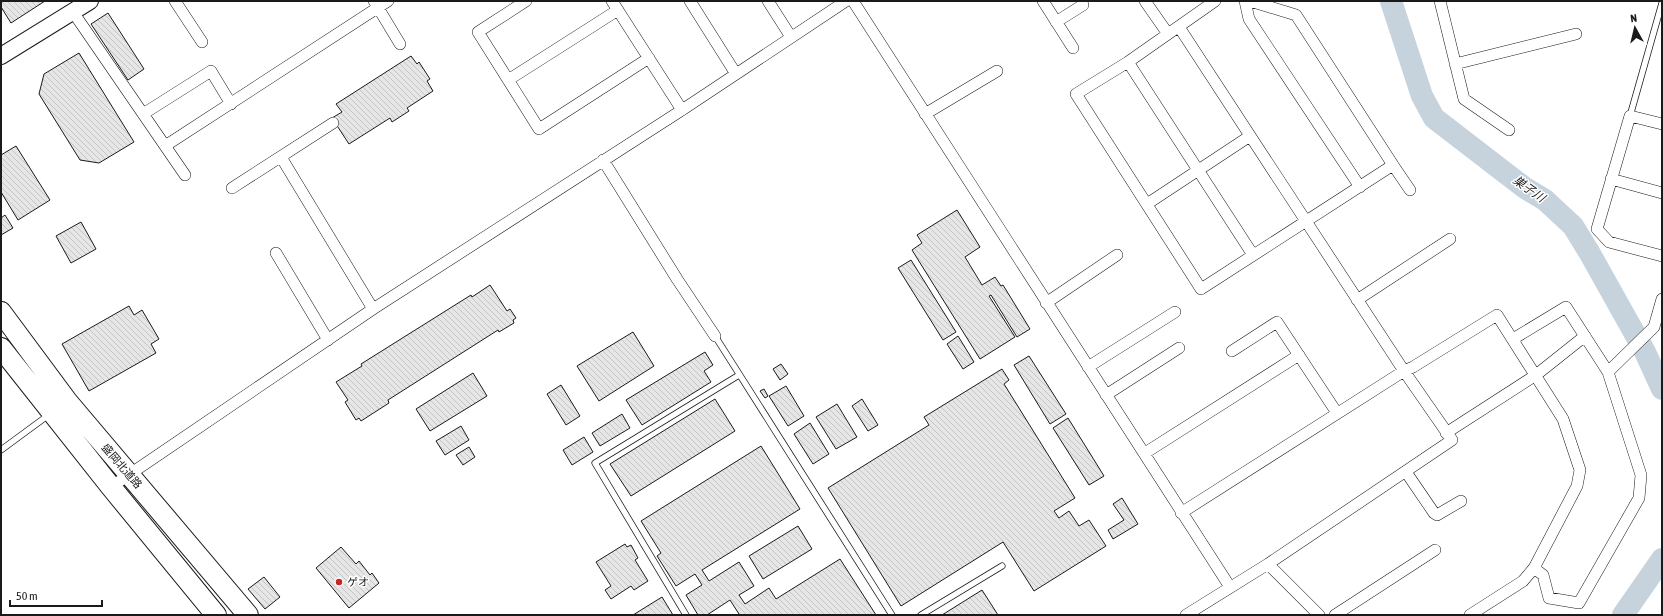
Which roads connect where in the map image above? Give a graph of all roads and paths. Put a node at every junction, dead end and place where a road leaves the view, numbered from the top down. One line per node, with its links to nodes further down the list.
1 (90, 1): 19 (street)
2 (175, 1): 25 (street)
3 (388, 1): 16 (street)
4 (526, 1): 34 (street)
5 (690, 1): 33 (street)
6 (768, 1): 24 (street)
7 (846, 1): 24 (street)
8 (853, 1): 38 (street)
9 (1043, 1): 20 (street)
10 (1145, 1): 22 (street)
11 (1215, 1): 21 (street)
12 (1246, 1): 51 (street)
13 (1250, 1): 47 (street)
14 (1440, 1): 31 (street)
15 (1662, 2): 39 (lane)
16 (376, 4): 26 (street); 35 (street)
17 (1083, 5): 20 (street)
18 (615, 6): 29 (street); 34 (street)
19 (73, 12): 28 (street); 37 (street)
20 (1056, 22): 27 (street)
21 (1179, 27): 22 (street); 43 (street)
22 (1168, 34): 30 (street)
23 (1576, 34): 31 (street)
24 (791, 37): 33 (street)
25 (202, 42)
26 (400, 44)
27 (1073, 48)
28 (1, 56)
29 (649, 58): 34 (street); 36 (street)
30 (1128, 62): 48 (street); 55 (street)
31 (1455, 64): 42 (street)
32 (997, 71): 38 (street)
33 (736, 74): 36 (street)
34 (508, 80)
35 (231, 104): 37 (street); 44 (street)
36 (682, 110): 46 (street)
37 (143, 114): 44 (street)
38 (925, 114): 64 (street)
39 (1630, 116): 41 (street); 50 (street)
40 (333, 123): 45 (street)
41 (1662, 124)
42 (1509, 130)
43 (1250, 136): 48 (street); 56 (street)
44 (165, 146): 49 (street)
45 (281, 157): 52 (street); 65 (street)
46 (603, 160): 65 (street); 68 (street)
47 (1393, 165): 51 (street); 53 (street)
48 (1198, 170): 55 (street); 60 (street)
49 (185, 175)
50 (1611, 179): 54 (street); 61 (street)
51 (1360, 187): 56 (street)
52 (232, 188)
53 (1410, 190)
54 (1662, 193)
55 (1147, 204): 60 (street)
56 (1306, 222): 60 (street); 63 (street)
57 (1450, 239): 63 (street)
58 (276, 253): 71 (street)
59 (1117, 255): 64 (street)
60 (1254, 255)
61 (1662, 256)
62 (1662, 299): 78 (street)
63 (1357, 300): 77 (street)
64 (1046, 303): 76 (street)
65 (373, 309): 71 (street)
66 (1, 312): 81 (highway, 盛岡北道路)
67 (1175, 312): 76 (street)
68 (715, 336): 79 (lane)
69 (1585, 336): 70 (street); 78 (street); 80 (street)
70 (1512, 339): 77 (street); 80 (street)
71 (328, 340): 90 (street)
72 (1, 348): 83 (highway, 盛岡北道路)
73 (1179, 348): 82 (street)
74 (1232, 351): 75 (street)
75 (1299, 355): 84 (street); 88 (street)
76 (1088, 367): 82 (street)
77 (1404, 371): 84 (street); 85 (street)
78 (1608, 372): 97 (street)
79 (739, 375): 101 (lane); 102 (lane)
80 (1536, 375): 85 (street); 97 (street)
81 (56, 387): 87 (highway); 90 (highway, 盛岡北道路)
82 (1106, 395): 88 (street)
83 (51, 413): 86 (lane); 87 (highway, 盛岡北道路)
84 (1337, 413): 93 (street)
85 (1446, 433): 89 (street)
86 (1, 450)
87 (82, 452): 91 (highway, 盛岡北道路)
88 (1145, 453): 93 (street)
89 (1406, 472): 92 (street); 95 (street)
90 (130, 475): 91 (street); 100 (highway, 盛岡北道路)
91 (110, 487): 99 (highway, 盛岡北道路)
92 (1461, 501)
93 (1181, 513): 98 (street)
94 (1435, 550): 106 (street)
95 (1268, 564): 98 (street); 105 (street)
96 (1002, 566): 103 (lane)
97 (1534, 568): 107 (street)
98 (1230, 587): 104 (street)
99 (216, 615)
100 (248, 615)
101 (686, 615)
102 (892, 615)
103 (921, 615)
104 (1186, 615)
105 (1319, 615)
106 (1335, 615)
107 (1470, 615)

